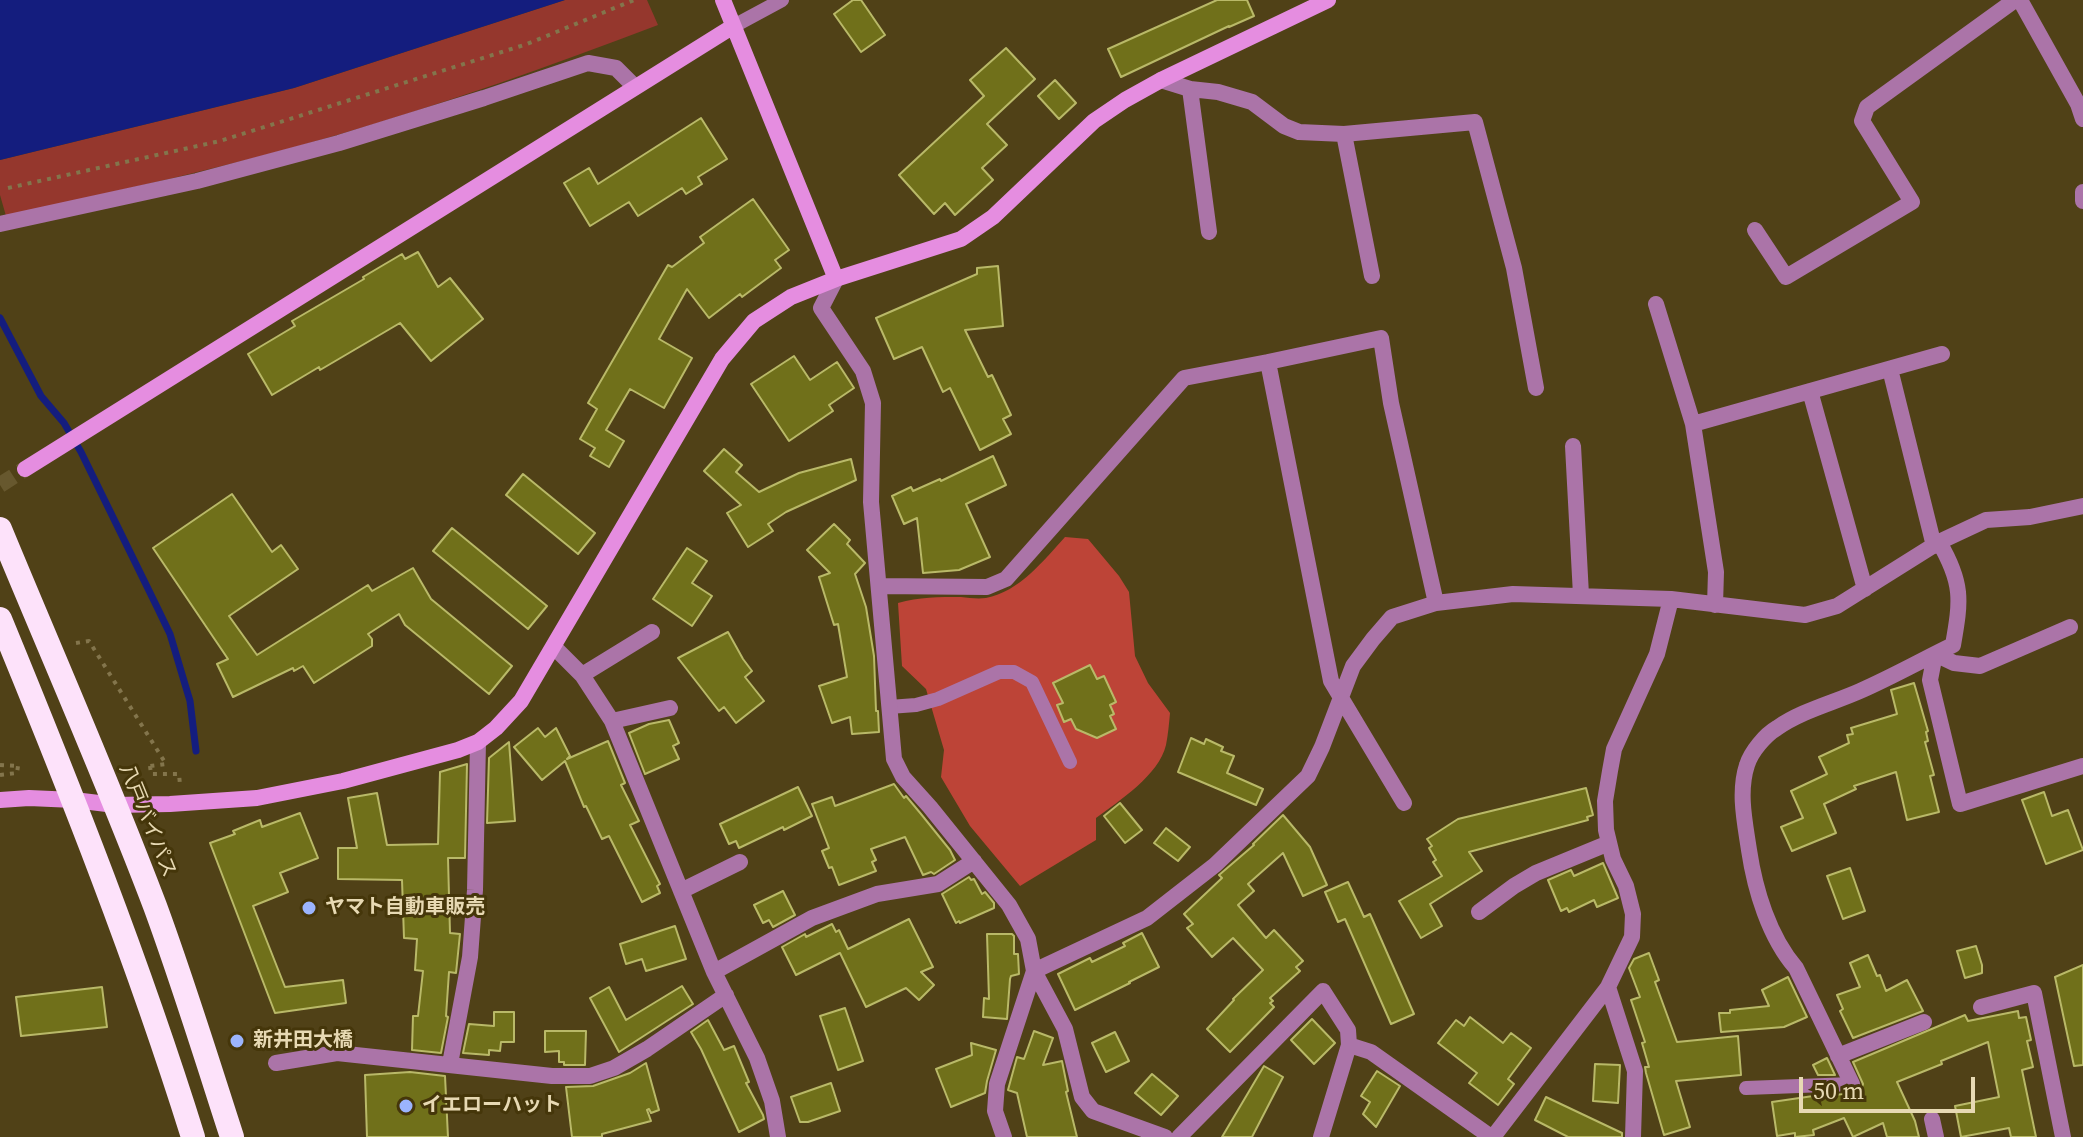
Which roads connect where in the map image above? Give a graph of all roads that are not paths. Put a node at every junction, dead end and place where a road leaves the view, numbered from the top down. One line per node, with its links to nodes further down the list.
1 (723, 0): 5 (street)
2 (782, 0): 5 (lane)
3 (1328, 0): 6 (street)
4 (2018, 0): 9 (street); 14 (street)
5 (732, 27): 7 (street); 17 (street)
6 (1161, 80): 8 (street); 17 (street)
7 (635, 87): 13 (street); 26 (street)
8 (1190, 89): 10 (street); 15 (street)
9 (2083, 119)
10 (1344, 134): 16 (street); 22 (street)
11 (2083, 192): 12 (street)
12 (2083, 201)
13 (0, 224)
14 (1755, 230)
15 (1209, 232)
16 (1372, 276)
17 (836, 279): 30 (street); 39 (street)
18 (1656, 304): 24 (street)
19 (1942, 354): 21 (street)
20 (1268, 362): 30 (street); 34 (street); 42 (street)
21 (1890, 369): 23 (street); 29 (street)
22 (1536, 388)
23 (1810, 391): 24 (street); 31 (street)
24 (1693, 424): 35 (street)
25 (1573, 446): 32 (street)
26 (25, 469)
27 (2083, 506): 29 (street)
28 (0, 529): 52 (highway, 八戸バイパス)
29 (1937, 544): 31 (street); 40 (street)
30 (879, 586): 43 (street)
31 (1865, 589): 35 (street)
32 (1581, 595): 33 (street); 34 (street)
33 (1671, 599): 35 (street); 53 (street)
34 (1436, 603): 42 (street)
35 (1715, 605)
36 (0, 619): 50 (highway)
37 (2070, 627): 40 (street)
38 (652, 632): 41 (street)
39 (554, 647): 41 (street); 46 (street)
40 (1935, 654): 48 (street); 65 (street)
41 (582, 675): 45 (street)
42 (1341, 696): 51 (street); 58 (street)
43 (889, 707): 47 (lane); 54 (street)
44 (670, 708): 45 (street)
45 (612, 721): 56 (street)
46 (478, 742): 52 (street); 67 (street)
47 (1070, 762)
48 (2083, 766)
49 (0, 800): 50 (street)
50 (74, 800): 52 (street); 71 (highway)
51 (1404, 803)
52 (115, 805): 72 (highway, 八戸バイパス)
53 (1609, 843): 57 (street); 60 (street)
54 (974, 861): 58 (street); 59 (street)
55 (740, 862): 56 (street)
56 (681, 891): 59 (street)
57 (1479, 912)
58 (1034, 971): 74 (street); 75 (street)
59 (714, 972): 61 (street)
60 (1608, 987): 78 (street); 79 (street)
61 (726, 995): 67 (street); 73 (street)
62 (1981, 1007): 81 (street)
63 (1924, 1022): 65 (street)
64 (1349, 1045): 76 (street); 77 (street); 78 (street)
65 (1838, 1056): 68 (street)
66 (276, 1063): 67 (street)
67 (450, 1064)
68 (1852, 1084): 69 (lane)
69 (1746, 1088)
70 (1932, 1119): 80 (street)
71 (193, 1137)
72 (231, 1137)
73 (778, 1137)
74 (1004, 1137)
75 (1165, 1137)
76 (1179, 1137)
77 (1321, 1137)
78 (1492, 1137)
79 (1633, 1137)
80 (1936, 1137)
81 (2063, 1137)

